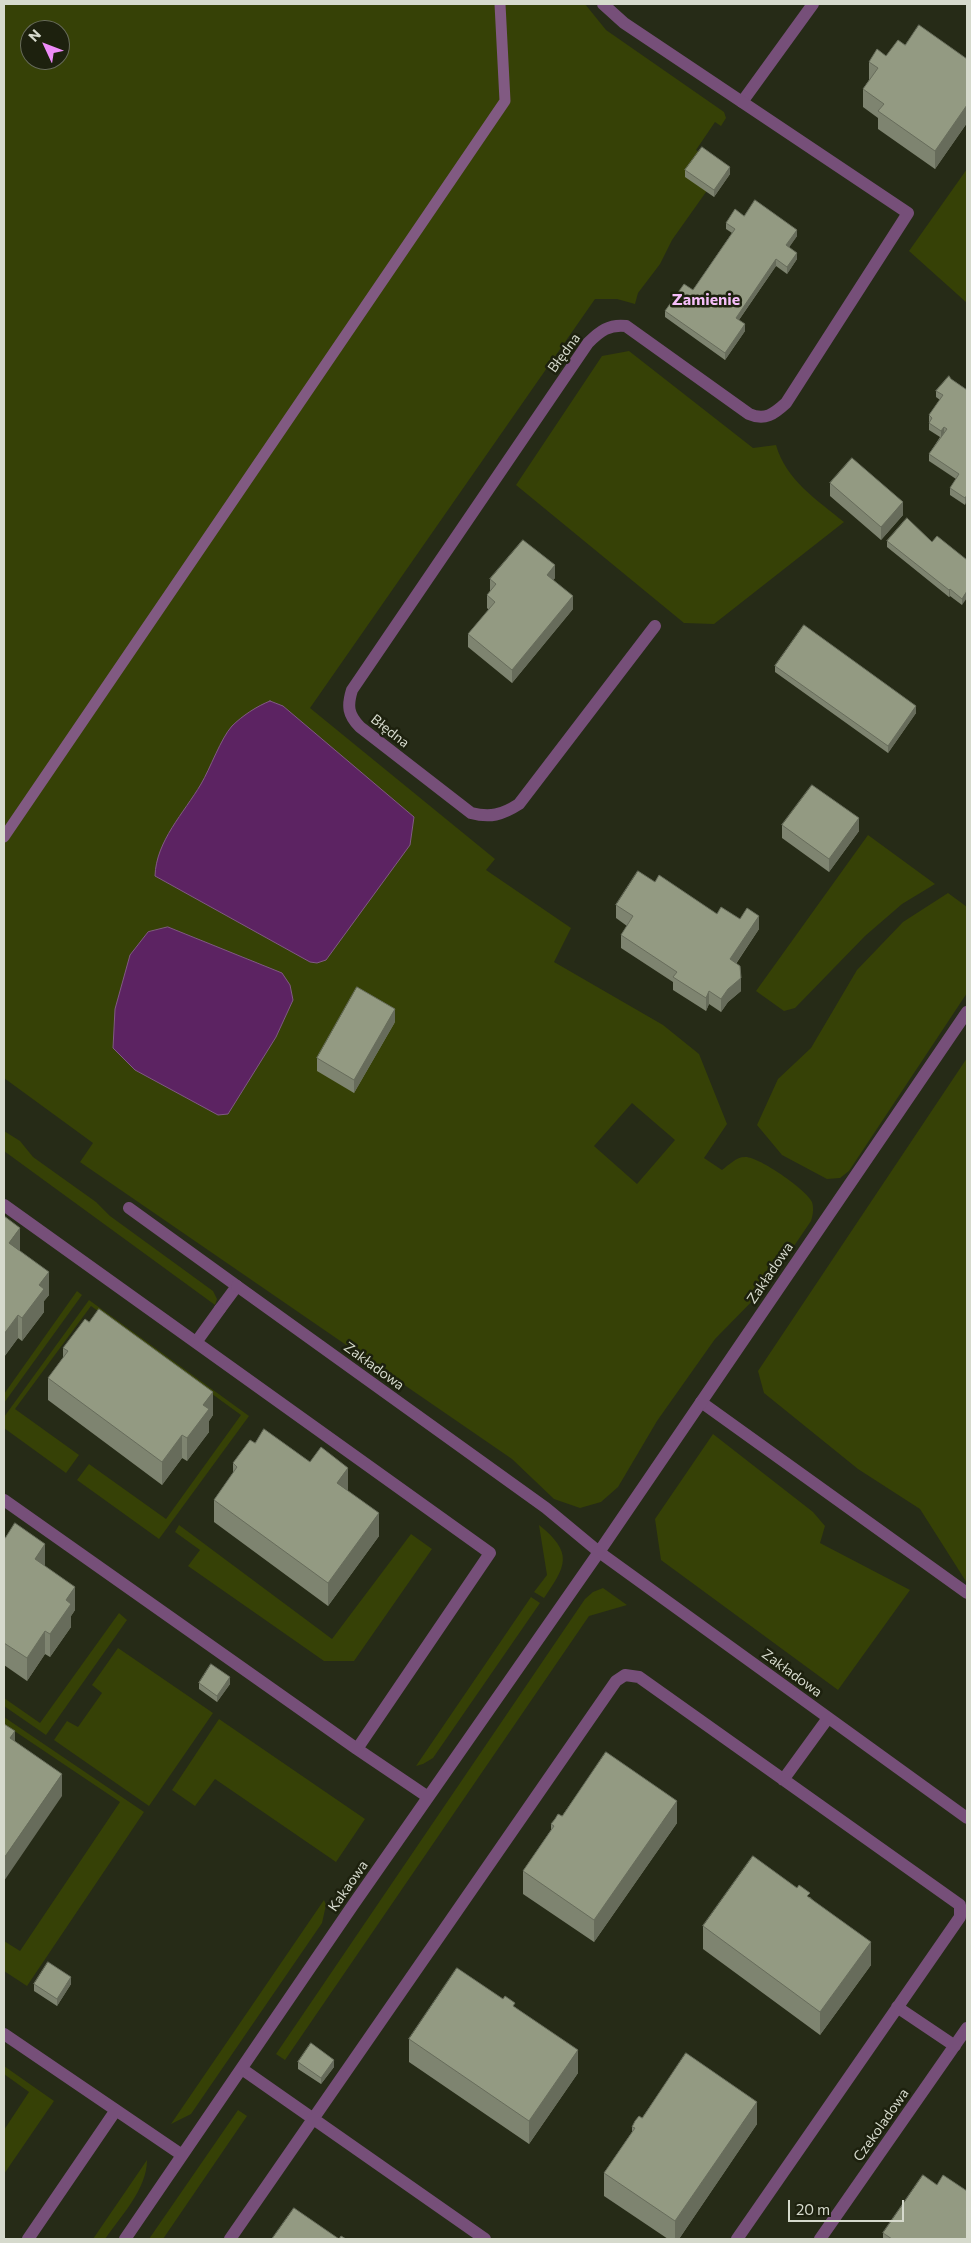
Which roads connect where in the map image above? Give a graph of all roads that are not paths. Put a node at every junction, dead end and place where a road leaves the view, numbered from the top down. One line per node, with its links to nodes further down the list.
1 (604, 4): 3 (street, Błędna)
2 (813, 4): 3 (street)
3 (742, 102): 4 (street, Błędna)
4 (656, 626)
5 (967, 1012): 10 (street, Zakładowa)
6 (4, 1205): 9 (street)
7 (128, 1208): 8 (street, Zakładowa)
8 (237, 1286): 9 (street); 12 (street, Zakładowa)
9 (197, 1341): 15 (street)
10 (702, 1402): 12 (street, Zakładowa); 13 (street)
11 (4, 1500): 15 (street)
12 (599, 1552): 14 (street, Zakładowa); 17 (street, Kakaowa)
13 (967, 1593)
14 (828, 1718): 16 (street); 18 (street, Zakładowa)
15 (357, 1749): 17 (street)
16 (784, 1780): 19 (street); 25 (street)
17 (428, 1798): 23 (street, Kakaowa)
18 (967, 1818)
19 (897, 2007): 22 (street); 31 (street)
20 (967, 2028): 22 (street, Czekoladowa)
21 (4, 2034): 24 (street)
22 (955, 2046): 32 (street, Czekoladowa)
23 (242, 2069): 25 (street); 26 (street, Kakaowa)
24 (116, 2110): 26 (street); 27 (street)
25 (313, 2118): 29 (street); 30 (street)
26 (182, 2155): 28 (street, Kakaowa)
27 (28, 2239)
28 (125, 2239)
29 (230, 2239)
30 (485, 2239)
31 (737, 2239)
32 (820, 2239)

